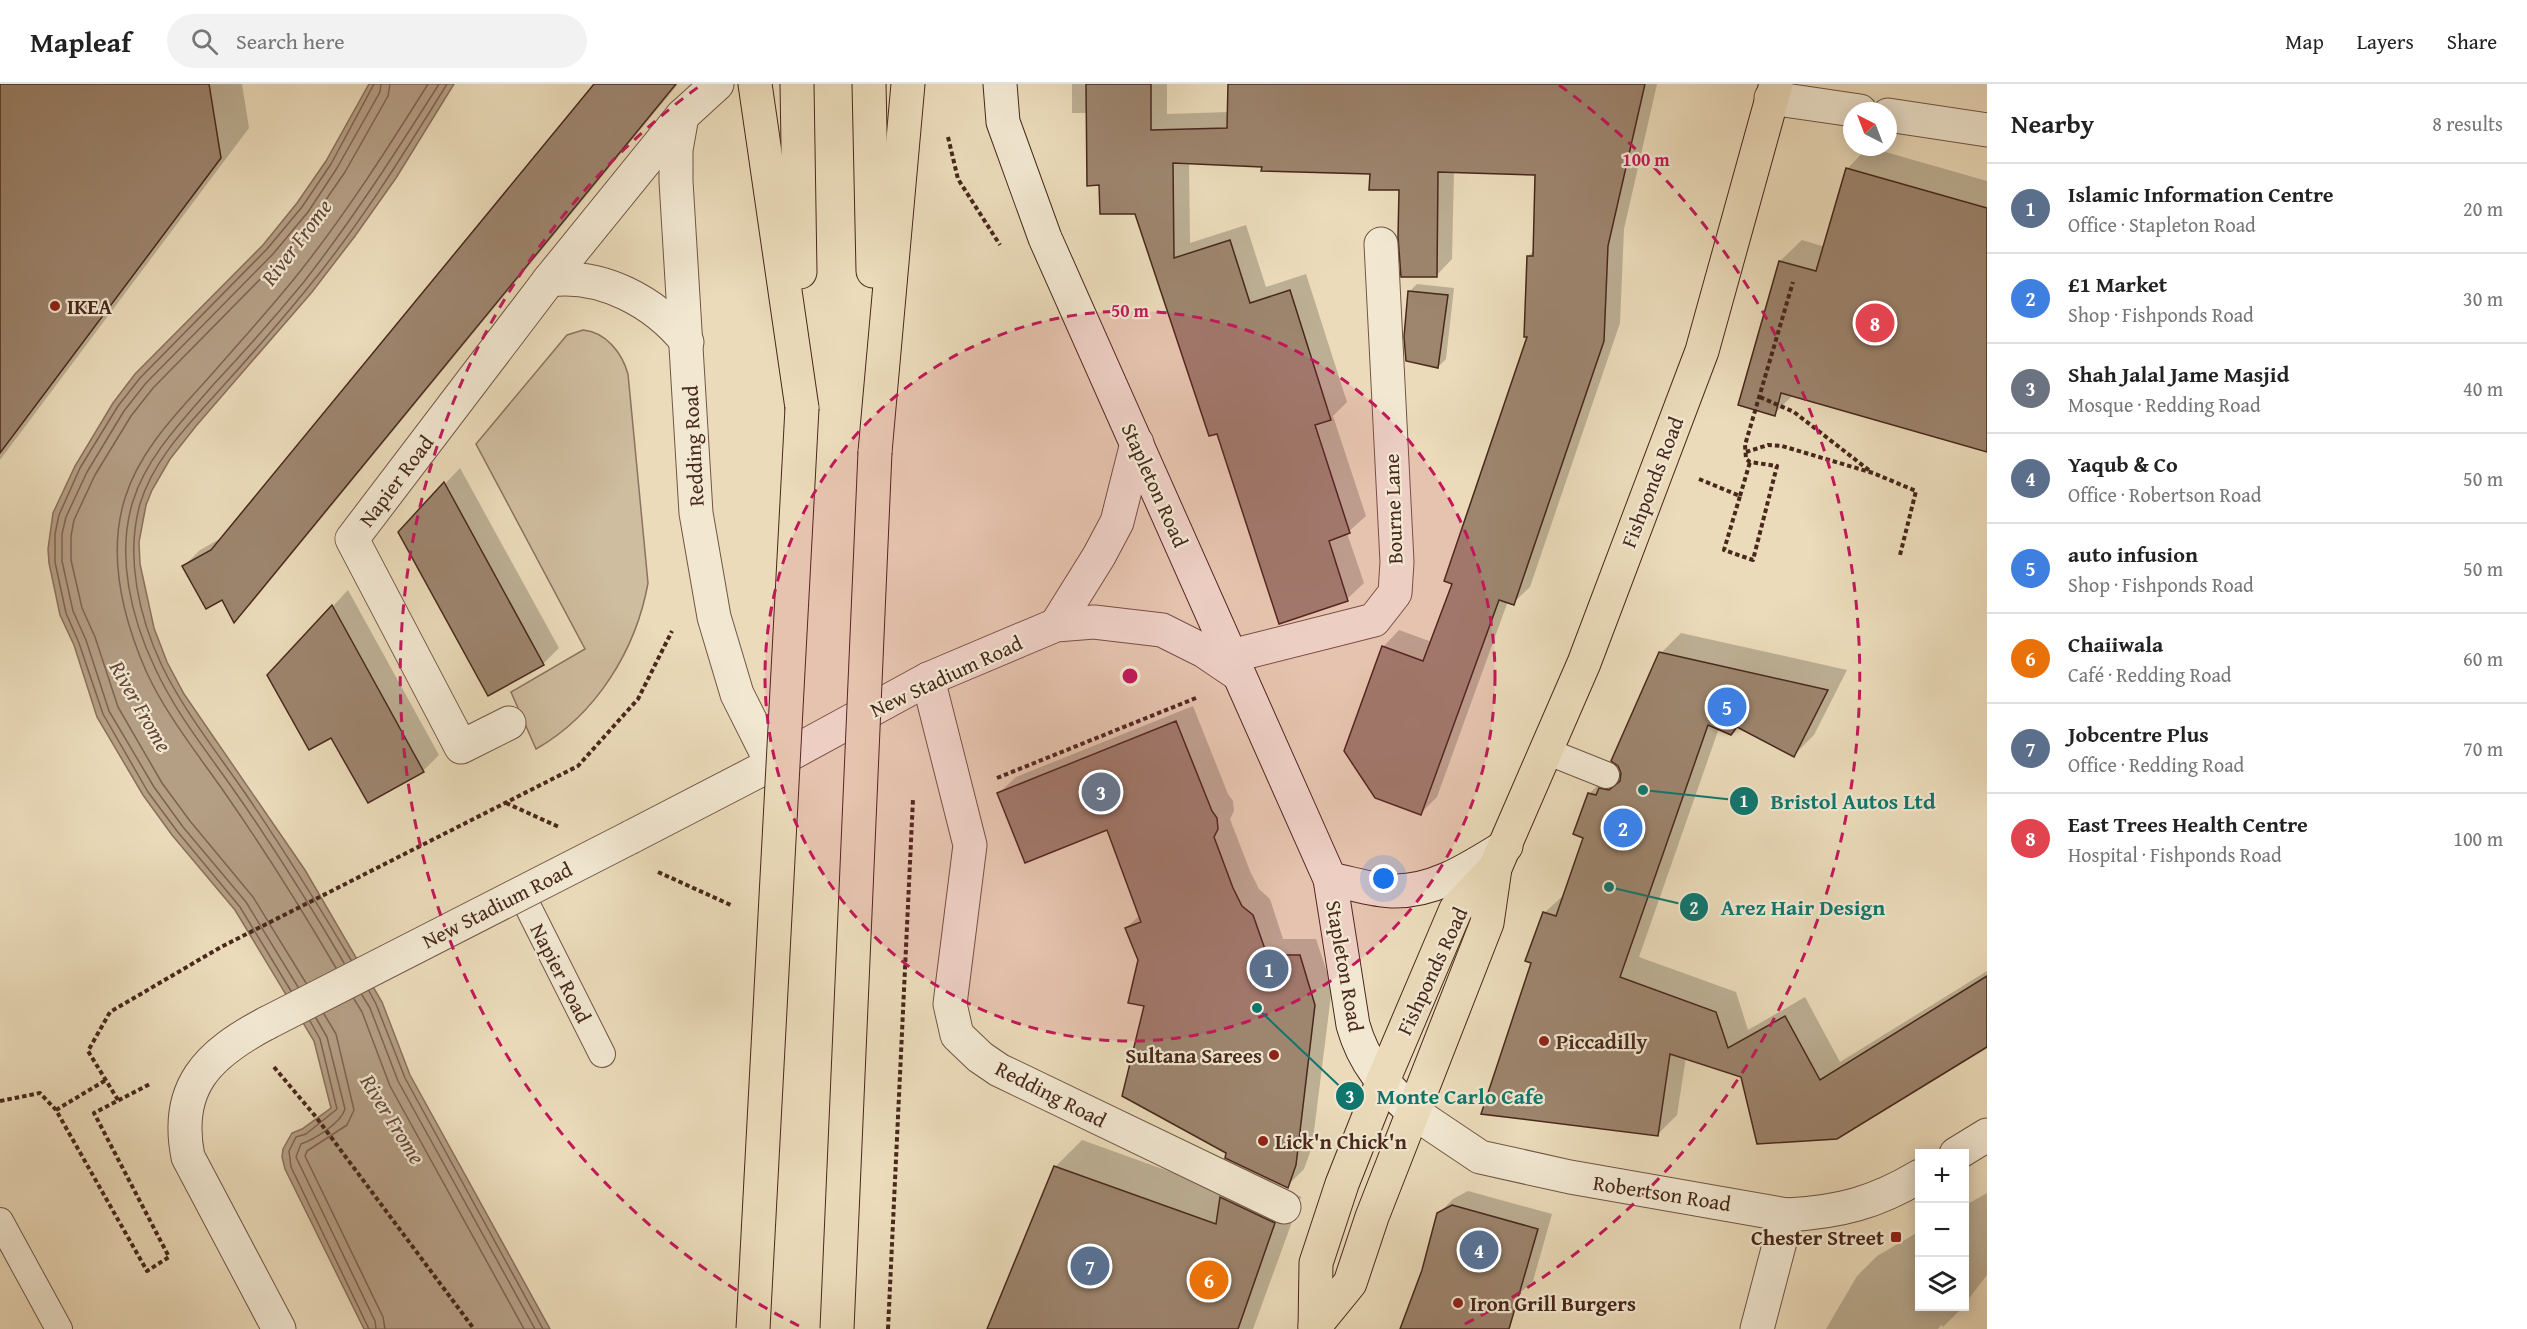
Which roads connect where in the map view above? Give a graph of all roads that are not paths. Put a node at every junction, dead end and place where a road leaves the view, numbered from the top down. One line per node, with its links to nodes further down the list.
1 (717, 84): 10 (street, Napier Road)
2 (755, 84): 15 (main road)
3 (797, 84): 15 (main road)
4 (869, 84): 17 (main road)
5 (908, 84): 17 (main road)
6 (1000, 84): 16 (street, Stapleton Road)
7 (1774, 91): 8 (street); 22 (main road, Fishponds Road)
8 (1843, 107)
9 (1897, 116): 11 (street)
10 (682, 117): 13 (street, Napier Road); 14 (street, Redding Road)
11 (1987, 129)
12 (1381, 244): 19 (street, Bourne Lane)
13 (549, 280): 14 (street); 21 (street, Napier Road)
14 (687, 342): 23 (street, Redding Road)
15 (802, 408): 40 (main road, bridge)
16 (1137, 443): 18 (street); 19 (street, Stapleton Road)
17 (875, 452): 41 (main road, bridge)
18 (1056, 625): 19 (street, New Stadium Road); 20 (street, New Stadium Road)
19 (1240, 677): 26 (street, Stapleton Road)
20 (928, 679): 23 (street, New Stadium Road); 34 (street, Redding Road)
21 (509, 723)
22 (1546, 751): 24 (lane); 25 (main road, Fishponds Road)
23 (772, 764): 27 (street, New Stadium Road, bridge)
24 (1606, 775)
25 (1500, 857): 26 (street, Stapleton Road); 29 (main road, Fishponds Road); 30 (main road, Fishponds Road)
26 (1330, 879): 29 (street, Stapleton Road)
27 (521, 893): 28 (lane, Napier Road); 39 (street, New Stadium Road, bridge)
28 (602, 1054)
29 (1382, 1083): 30 (street, Stapleton Road); 37 (main road)
30 (1413, 1112): 35 (street, Robertson Road); 37 (main road)
31 (1987, 1135): 32 (street)
32 (1964, 1149)
33 (1915, 1179): 35 (street, Robertson Road)
34 (1284, 1207)
35 (1787, 1215): 42 (street)
36 (0, 1221): 38 (lane)
37 (1315, 1327)
38 (59, 1329)
39 (279, 1329)
40 (753, 1329)
41 (837, 1329)
42 (1756, 1329)

